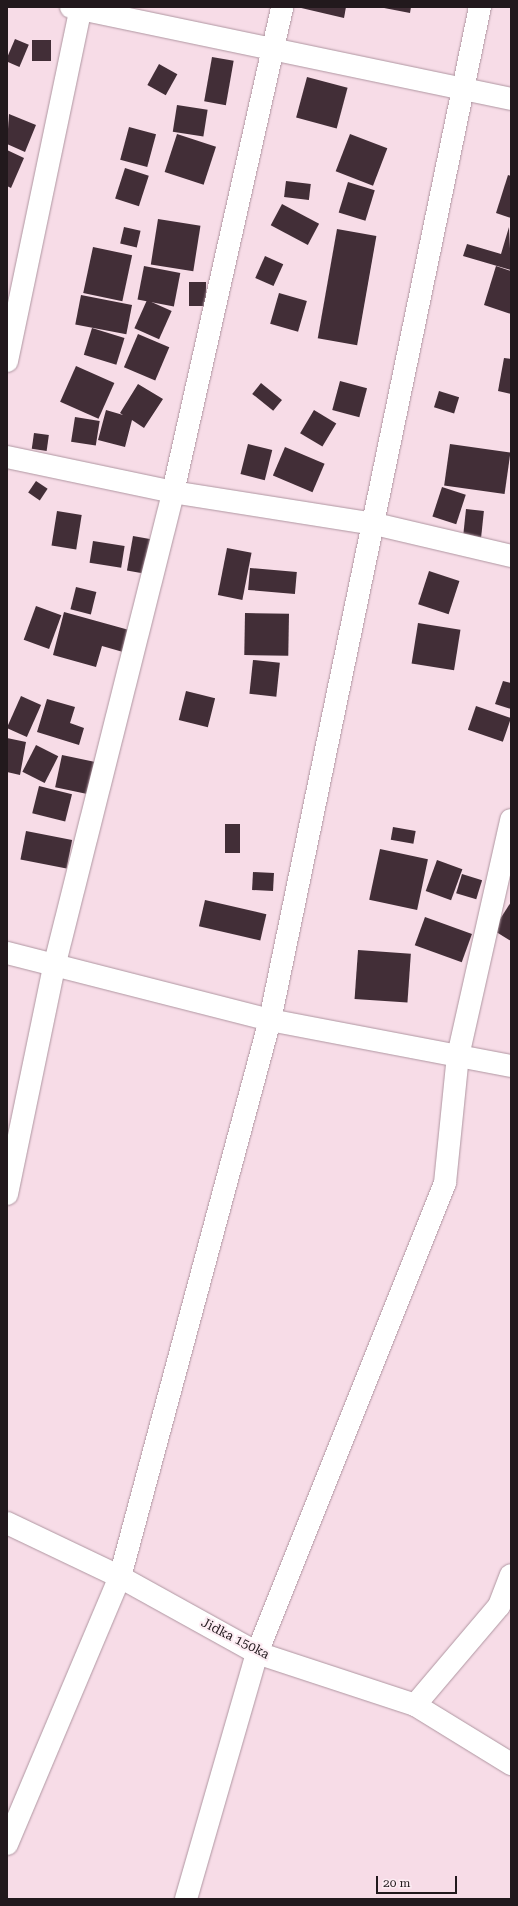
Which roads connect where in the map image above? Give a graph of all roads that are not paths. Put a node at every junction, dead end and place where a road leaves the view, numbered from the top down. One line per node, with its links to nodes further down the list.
1 (282, 7): 4 (street)
2 (480, 7): 5 (street)
3 (78, 8): 4 (street); 7 (street)
4 (274, 50): 5 (street); 9 (street)
5 (465, 90): 6 (street); 10 (street)
6 (511, 99)
7 (7, 361)
8 (7, 457): 9 (street)
9 (173, 492): 10 (street); 14 (street)
10 (375, 524): 11 (street); 15 (street)
11 (511, 556)
12 (511, 820): 16 (street)
13 (7, 953): 14 (street)
14 (54, 967): 15 (street); 18 (street)
15 (270, 1020): 16 (street); 21 (street)
16 (458, 1056): 17 (street); 22 (street)
17 (511, 1066)
18 (7, 1194)
19 (7, 1523): 21 (street, Jidka 150ka)
20 (511, 1575): 23 (street)
21 (120, 1577): 22 (street, Jidka 150ka); 25 (street)
22 (257, 1653): 23 (street, Jidka 150ka); 26 (street)
23 (415, 1705): 24 (street, Jidka 150ka)
24 (511, 1764)
25 (7, 1844)
26 (186, 1899)

